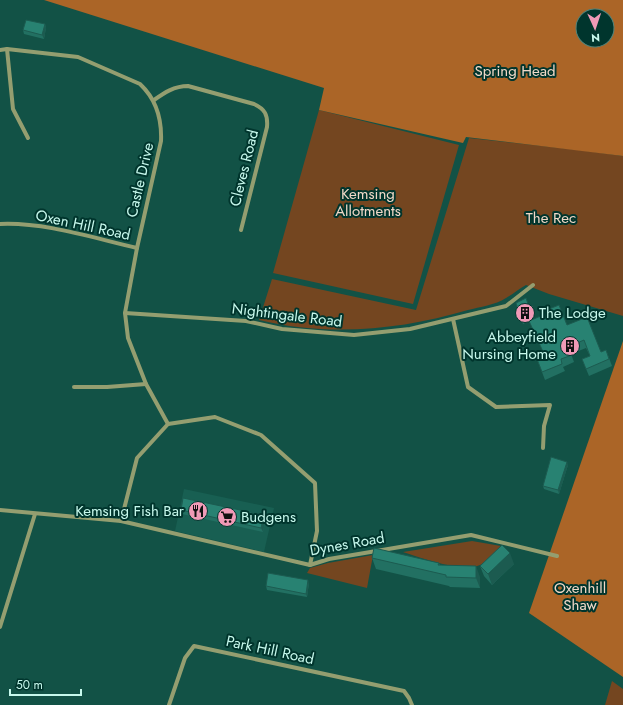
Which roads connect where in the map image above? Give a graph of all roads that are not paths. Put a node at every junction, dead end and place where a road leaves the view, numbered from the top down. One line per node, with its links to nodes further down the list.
1 (6, 49): 2 (street, Castle Drive); 3 (street, Castle Drive); 4 (street)
2 (0, 50)
3 (154, 100): 6 (street, Cleves Road); 7 (street, Castle Drive)
4 (28, 138)
5 (0, 224): 7 (street, Oxen Hill Road)
6 (241, 230)
7 (136, 248): 9 (street, Castle Drive)
8 (533, 285): 10 (street, Nightingale Road)
9 (125, 313): 10 (street, Nightingale Road); 11 (street, Castle Drive)
10 (453, 319): 14 (street)
11 (146, 384): 12 (street); 13 (street, Castle Drive)
12 (74, 387)
13 (168, 424): 17 (street); 19 (street)
14 (543, 448)
15 (0, 510): 16 (street, Dynes Road)
16 (35, 514): 17 (street, Dynes Road); 20 (street)
17 (121, 521): 19 (street, Dynes Road)
18 (557, 556): 19 (street, Dynes Road)
19 (310, 565)
20 (0, 627)
21 (169, 705): 22 (street, Park Hill Road)
22 (412, 705)

